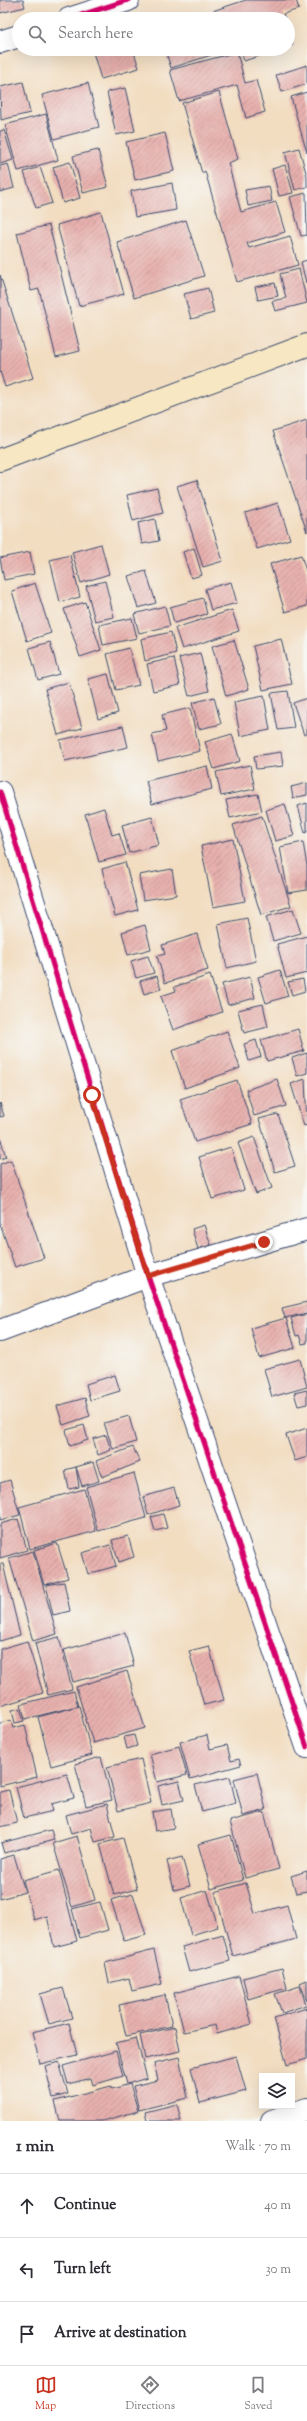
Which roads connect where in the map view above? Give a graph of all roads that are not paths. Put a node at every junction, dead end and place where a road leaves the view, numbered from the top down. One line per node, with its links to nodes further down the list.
1 (121, 1): 2 (street)
2 (89, 12)
3 (12, 38): 4 (street)
4 (0, 42)
5 (307, 345): 6 (main road)
6 (0, 460)
7 (0, 792): 9 (street)
8 (307, 1229): 9 (street)
9 (148, 1276): 10 (street); 11 (street)
10 (0, 1331)
11 (307, 1747)
12 (307, 2109): 13 (street)
13 (272, 2121)

